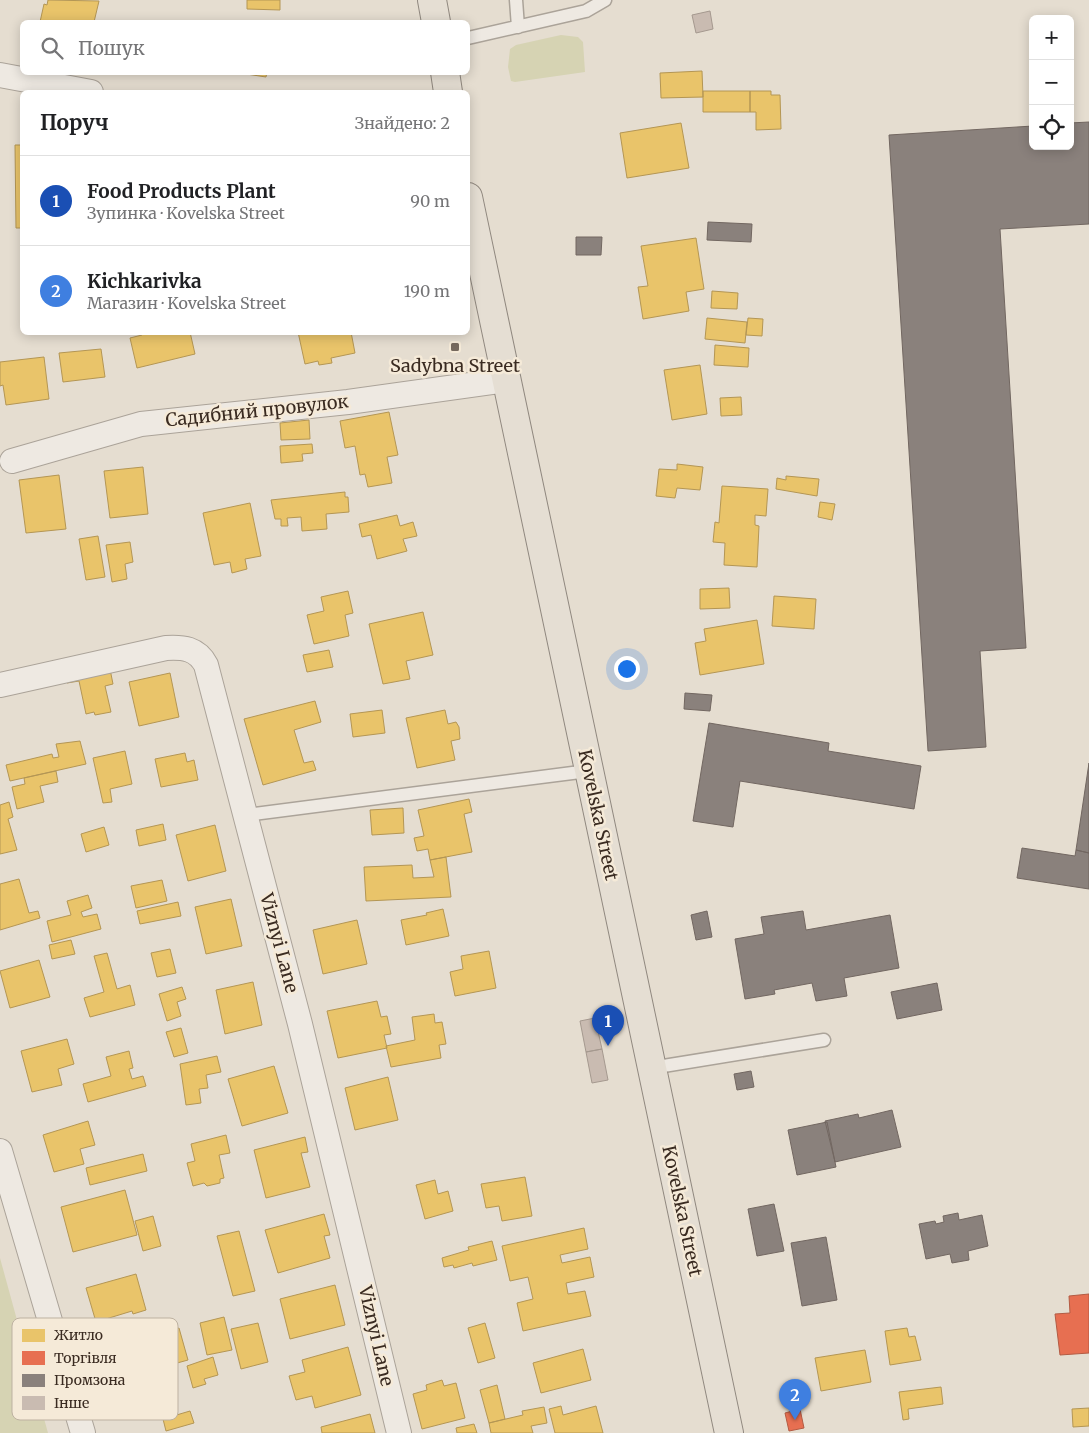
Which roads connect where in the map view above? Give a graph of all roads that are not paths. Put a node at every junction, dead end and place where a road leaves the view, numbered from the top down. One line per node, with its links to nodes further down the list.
1 (432, 0): 4 (main road)
2 (516, 0): 5 (lane)
3 (605, 0): 5 (lane)
4 (436, 20)
5 (518, 27): 6 (lane)
6 (470, 38)
7 (0, 75): 9 (street)
8 (445, 75): 10 (main road)
9 (80, 90)
10 (448, 90)
11 (470, 207): 12 (main road, Kovelska Street)
12 (506, 380): 13 (street, Садибний провулок); 15 (main road, Kovelska Street)
13 (12, 461)
14 (0, 685): 16 (street, Viznyi Lane)
15 (588, 771): 16 (lane); 18 (main road, Kovelska Street)
16 (246, 815): 23 (street, Viznyi Lane)
17 (824, 1040): 18 (lane)
18 (651, 1068): 24 (main road, Kovelska Street)
19 (0, 1151): 20 (street)
20 (49, 1318)
21 (79, 1420): 22 (street)
22 (83, 1433)
23 (399, 1433)
24 (729, 1433)

